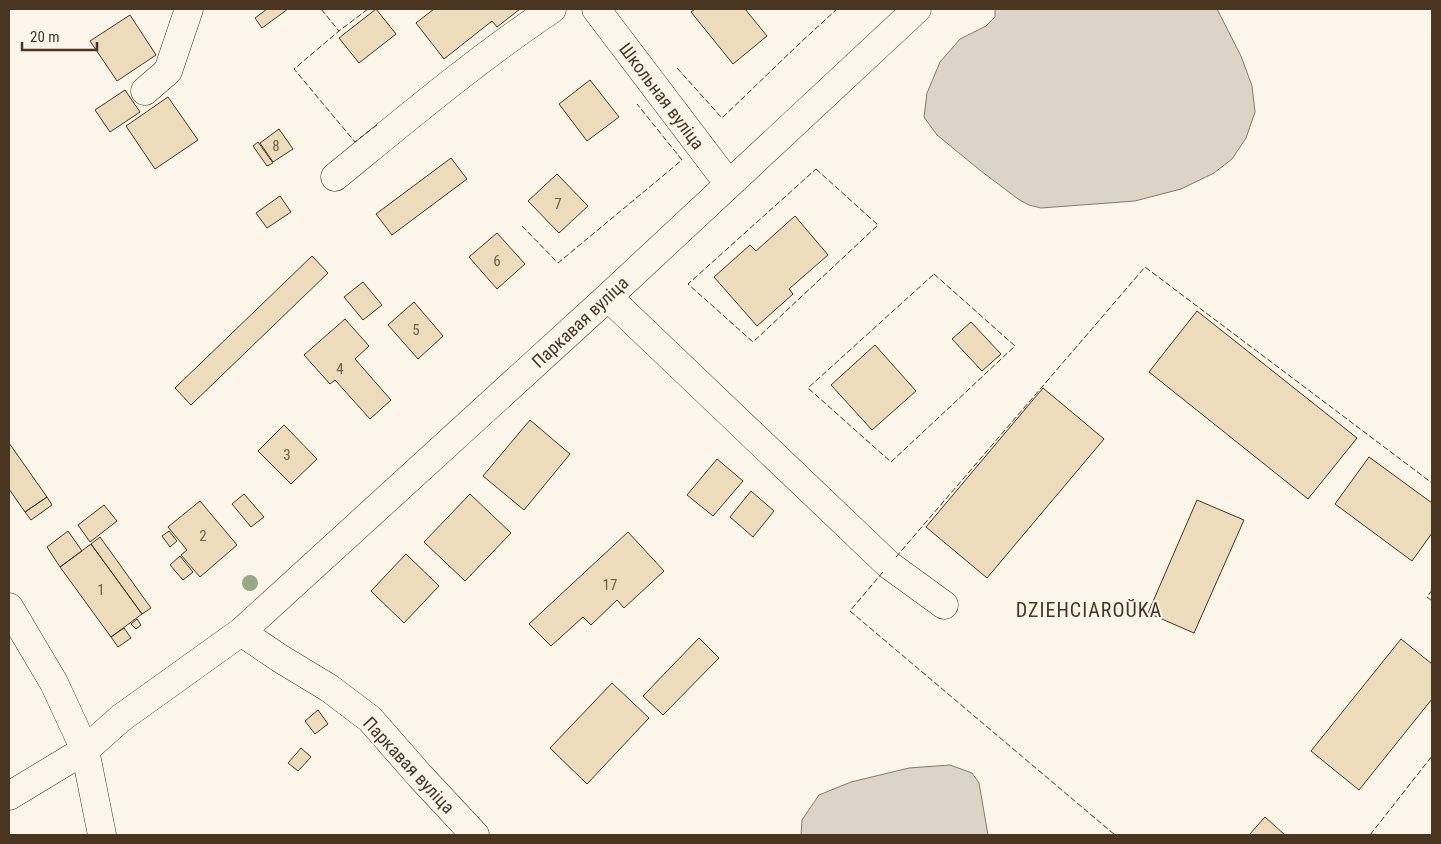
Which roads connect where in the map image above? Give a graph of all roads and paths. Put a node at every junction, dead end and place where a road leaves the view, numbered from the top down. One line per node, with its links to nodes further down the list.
1 (189, 9): 5 (street)
2 (552, 9): 6 (street)
3 (596, 9): 7 (street, Школьная вуліца)
4 (917, 9): 7 (street, Паркавая вуліца)
5 (145, 91)
6 (335, 177)
7 (728, 184): 8 (street, Паркавая вуліца)
8 (608, 296): 9 (street); 11 (street, Паркавая вуліца)
9 (944, 605)
10 (9, 607): 12 (street)
11 (241, 632): 12 (street, Паркавая вуліца); 15 (street, Паркавая вуліца)
12 (85, 750): 13 (street, Паркавая вуліца); 14 (street)
13 (9, 796)
14 (102, 835)
15 (475, 835)

